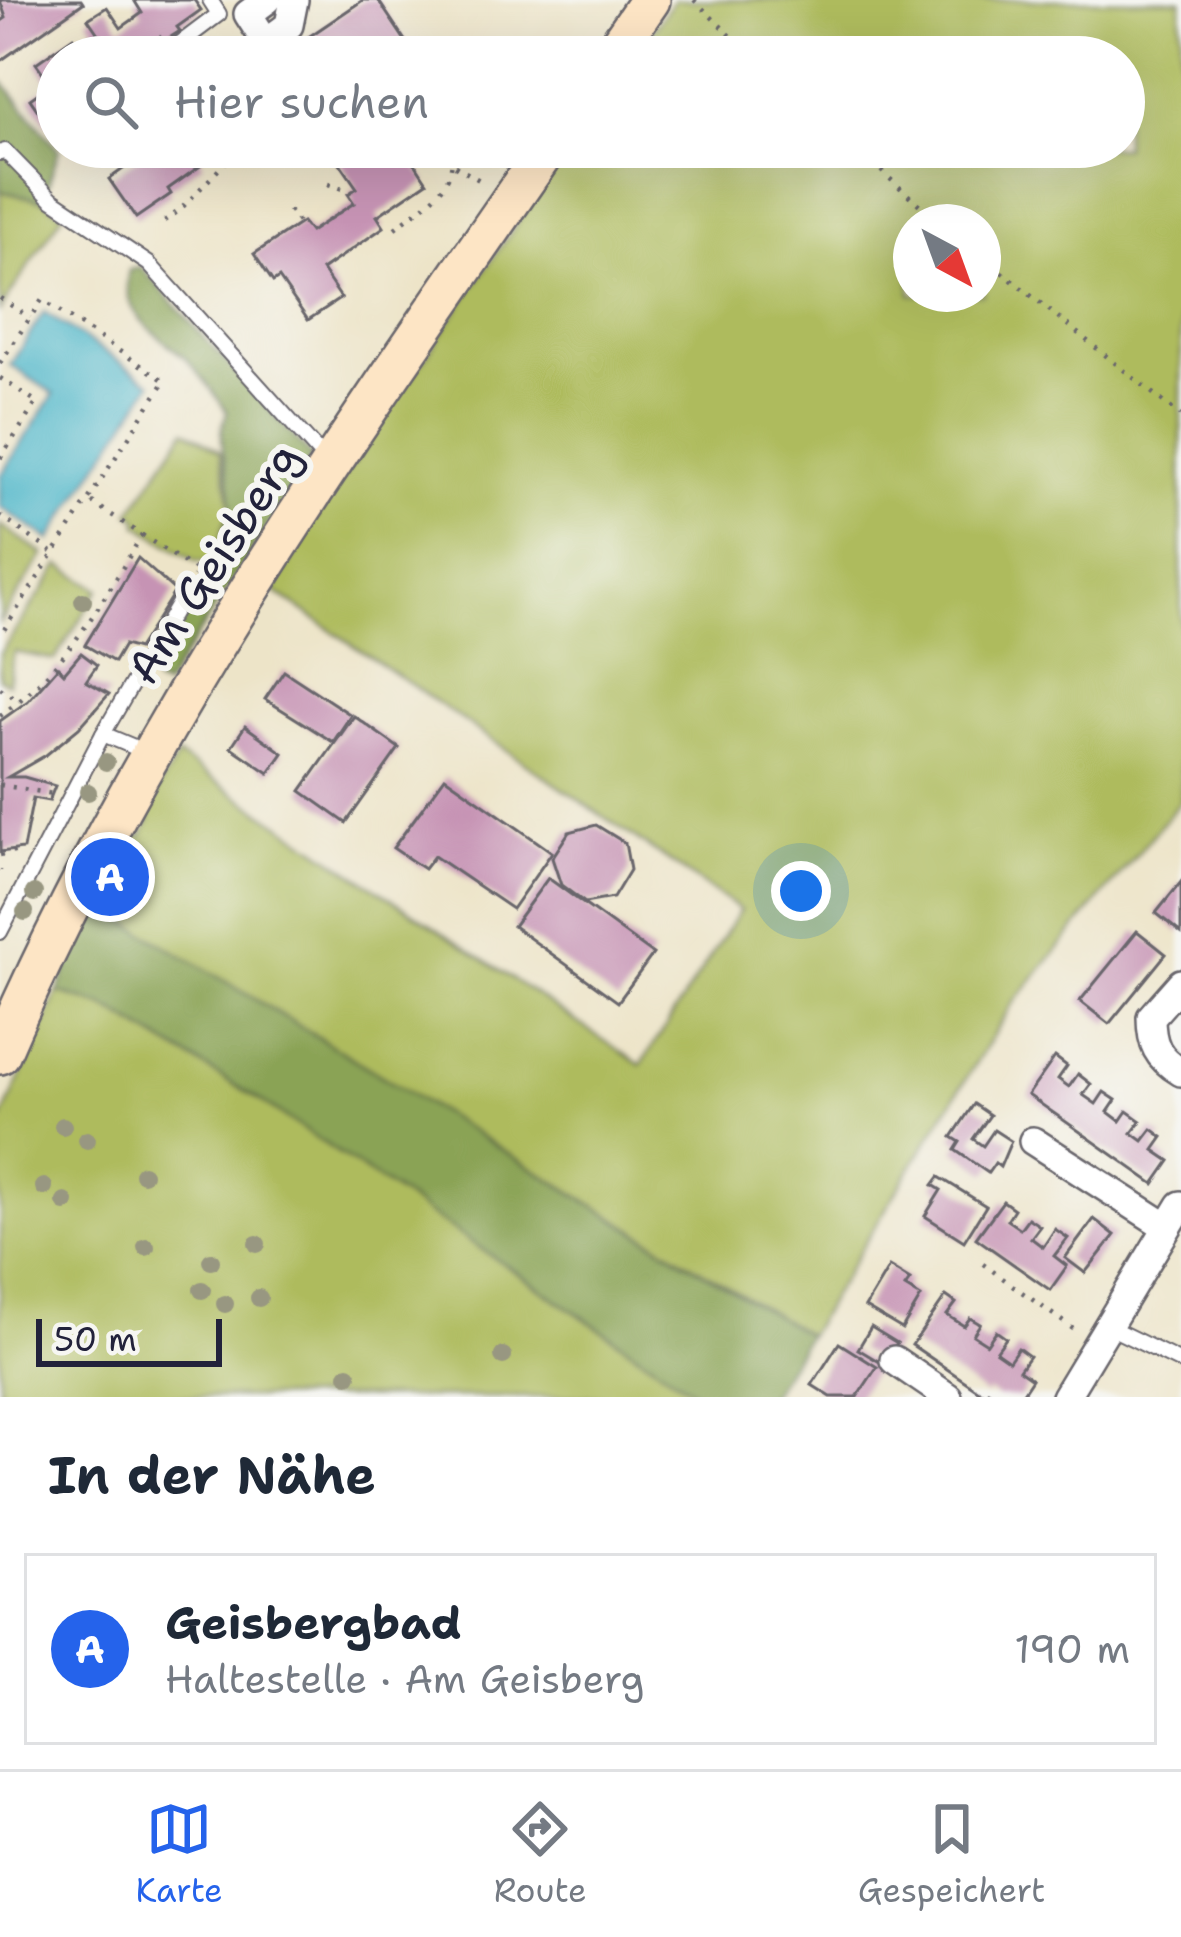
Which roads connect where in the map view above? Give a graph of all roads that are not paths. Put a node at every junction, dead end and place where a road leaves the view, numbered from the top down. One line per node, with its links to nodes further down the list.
1 (210, 0): 5 (lane)
2 (294, 0): 7 (street)
3 (650, 0): 8 (street)
4 (251, 5): 6 (street)
5 (190, 36)
6 (264, 36)
7 (275, 36)
8 (625, 36)
9 (0, 153): 11 (lane)
10 (534, 168): 11 (street, Am Geisberg)
11 (331, 467): 14 (street, Am Geisberg)
12 (184, 595): 13 (lane)
13 (103, 734): 14 (lane); 15 (lane)
14 (148, 753): 17 (street, Am Geisberg)
15 (0, 932)
16 (1181, 983): 18 (street)
17 (0, 1054)
18 (1181, 1072)
19 (1033, 1141): 20 (street)
20 (1176, 1221): 21 (street)
21 (1101, 1336): 23 (lane); 25 (street)
22 (894, 1360): 24 (street)
23 (1181, 1361)
24 (949, 1397)
25 (1065, 1397)

